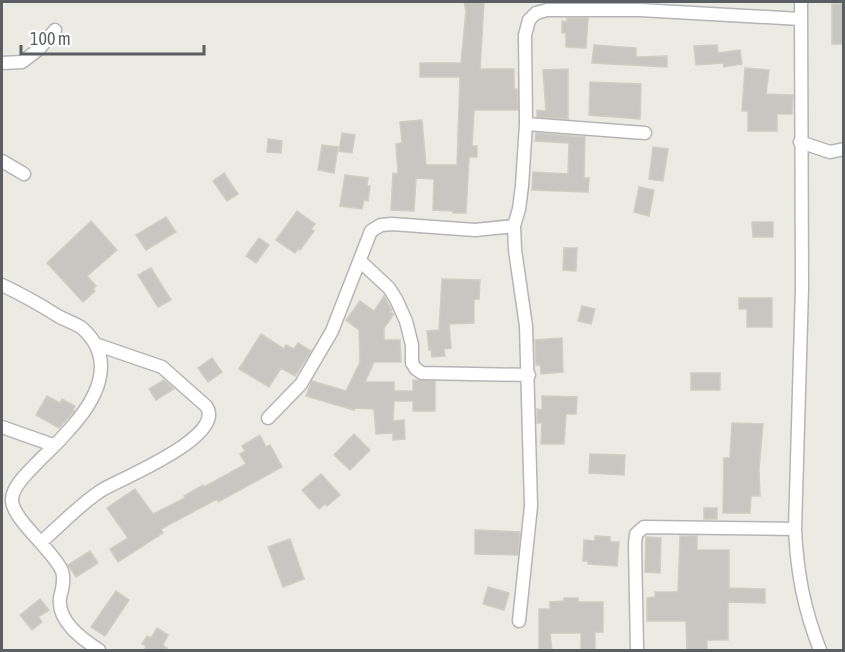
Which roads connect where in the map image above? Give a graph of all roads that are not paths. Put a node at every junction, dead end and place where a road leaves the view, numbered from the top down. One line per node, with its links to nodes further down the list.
1 (801, 2): 2 (street)
2 (800, 19): 5 (street); 7 (street)
3 (55, 30): 4 (street)
4 (2, 63)
5 (526, 124): 6 (street); 11 (street)
6 (645, 133)
7 (800, 142): 8 (street); 19 (street)
8 (843, 149)
9 (2, 161): 10 (street)
10 (24, 174)
11 (514, 226): 12 (street); 15 (street)
12 (360, 261): 15 (street); 16 (street)
13 (2, 285): 14 (street)
14 (95, 344): 18 (street); 20 (street)
15 (529, 375): 21 (street)
16 (268, 418)
17 (2, 427): 18 (street)
18 (53, 445): 20 (street)
19 (795, 529): 23 (street); 24 (street)
20 (41, 542): 22 (street)
21 (519, 621)
22 (99, 651)
23 (637, 651)
24 (820, 651)

